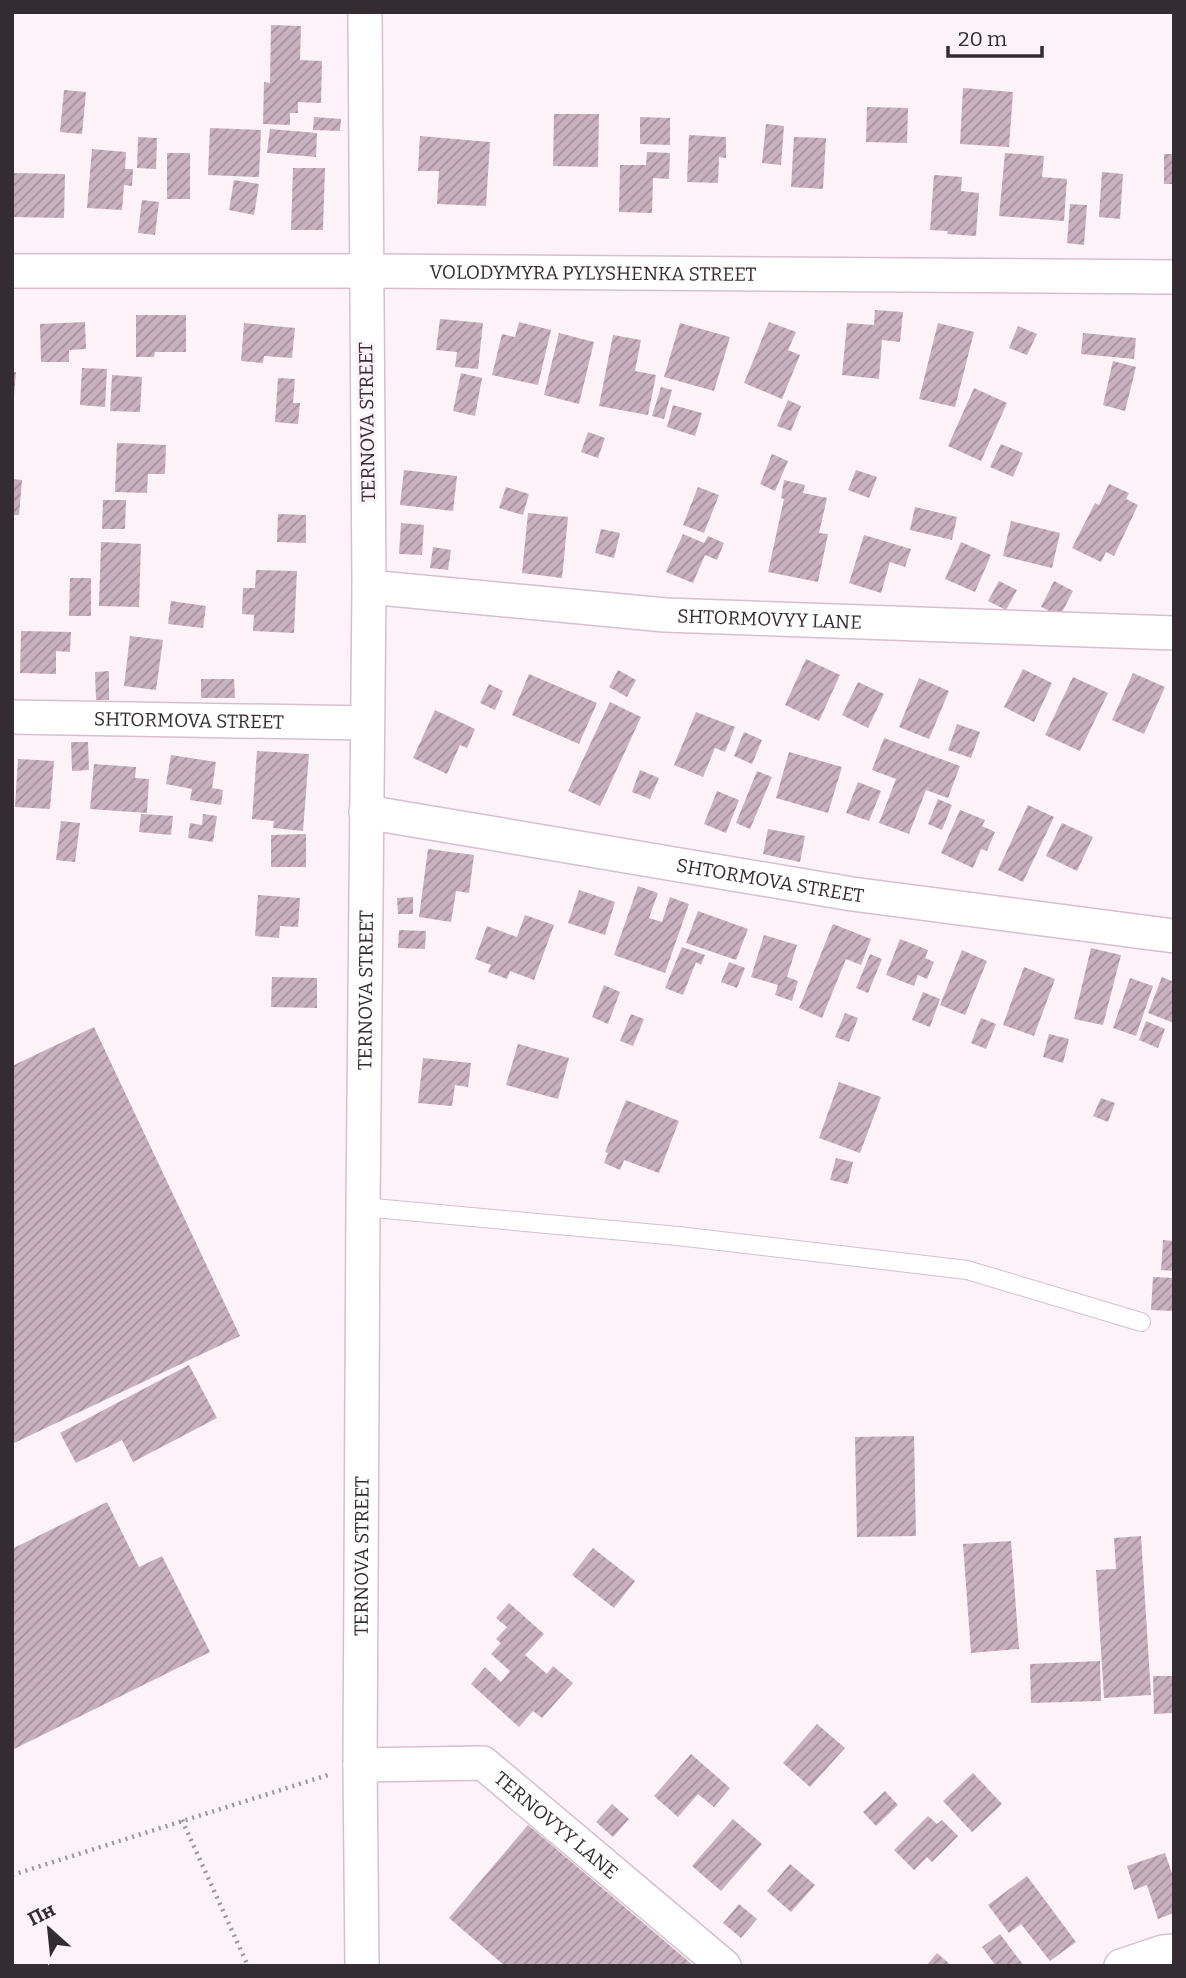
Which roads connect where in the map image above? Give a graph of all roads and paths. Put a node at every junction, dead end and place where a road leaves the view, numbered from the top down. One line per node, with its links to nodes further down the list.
1 (365, 12): 3 (street, TERNOVA STREET)
2 (12, 271): 3 (street, VOLODYMYRA PYLYSHENKA STREET)
3 (365, 271): 4 (street, VOLODYMYRA PYLYSHENKA STREET); 5 (street, TERNOVA STREET)
4 (1174, 277)
5 (369, 587): 6 (street, SHTORMOVYY LANE); 8 (street, TERNOVA STREET)
6 (1174, 633)
7 (12, 717): 8 (street, SHTORMOVA STREET)
8 (366, 723): 9 (street, TERNOVA STREET)
9 (366, 812): 10 (street, SHTORMOVA STREET); 11 (street, TERNOVA STREET)
10 (1174, 936)
11 (363, 1207): 12 (lane); 13 (street, TERNOVA STREET)
12 (1141, 1322)
13 (360, 1765): 14 (path); 18 (street, TERNOVA STREET); 19 (street, TERNOVYY LANE)
14 (182, 1820): 15 (path); 17 (path)
15 (12, 1875)
16 (1174, 1951): 20 (street)
17 (248, 1966)
18 (362, 1966)
19 (724, 1966)
20 (1121, 1966)

